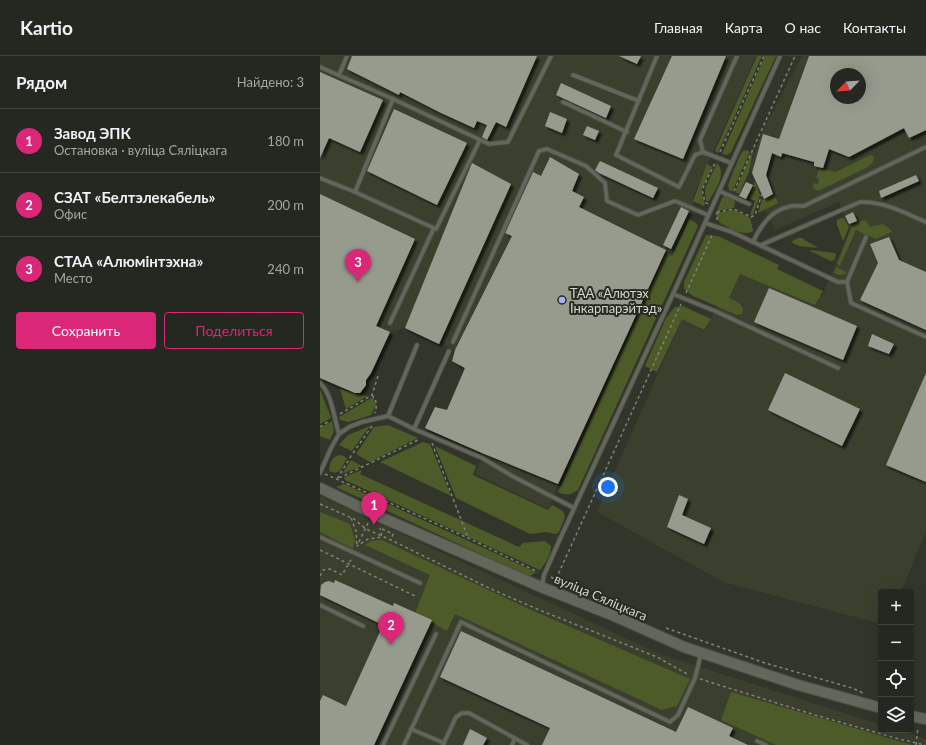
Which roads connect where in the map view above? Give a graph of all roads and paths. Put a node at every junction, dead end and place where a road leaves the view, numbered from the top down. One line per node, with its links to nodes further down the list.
1 (347, 56): 9 (lane)
2 (551, 56): 15 (lane)
3 (657, 56): 12 (lane)
4 (737, 56): 17 (lane)
5 (764, 56): 18 (path)
6 (780, 56): 19 (lane)
7 (795, 56): 24 (path)
8 (320, 67): 9 (lane)
9 (339, 75): 11 (lane)
10 (572, 75): 12 (lane)
11 (393, 99): 15 (lane); 22 (lane)
12 (639, 101): 14 (lane)
13 (563, 102): 14 (lane)
14 (626, 132): 17 (lane)
15 (480, 140): 31 (lane)
16 (926, 147): 33 (lane)
17 (703, 152): 18 (lane)
18 (718, 157): 19 (lane); 26 (path)
19 (731, 163): 21 (lane)
20 (320, 178): 22 (lane)
21 (719, 191): 24 (lane); 26 (lane)
22 (355, 192): 31 (lane)
23 (762, 194): 30 (path)
24 (731, 196): 25 (lane)
25 (749, 204)
26 (712, 206): 27 (lane)
27 (708, 215): 28 (lane); 40 (lane)
28 (705, 222): 30 (lane); 36 (lane)
29 (926, 222): 34 (lane)
30 (716, 226): 33 (lane); 37 (path)
31 (434, 228): 38 (lane)
32 (866, 237): 35 (lane)
33 (754, 242): 34 (lane)
34 (761, 245): 35 (lane)
35 (847, 282): 39 (lane)
36 (673, 294): 37 (lane); 58 (lane)
37 (684, 298): 43 (lane); 74 (path)
38 (390, 323)
39 (926, 337)
40 (453, 342)
41 (417, 345): 47 (lane)
42 (449, 351): 51 (lane)
43 (838, 368)
44 (379, 373): 46 (path)
45 (320, 383): 48 (lane)
46 (372, 395): 48 (path); 49 (path)
47 (388, 416): 49 (lane); 51 (lane)
48 (334, 418): 50 (path); 52 (lane)
49 (374, 419): 52 (lane); 55 (path)
50 (320, 427)
51 (414, 429): 53 (lane)
52 (340, 434): 54 (lane)
53 (428, 434): 55 (path); 58 (lane); 66 (path)
54 (320, 472): 55 (path)
55 (337, 479): 66 (path)
56 (320, 488): 76 (main road, вуліца Сяліцкага)
57 (320, 504): 60 (path)
58 (574, 508): 72 (lane)
59 (359, 517): 61 (path)
60 (351, 518): 61 (path); 68 (path)
61 (354, 520): 63 (path)
62 (364, 520): 63 (path)
63 (366, 530): 65 (path); 68 (path)
64 (320, 537): 70 (lane)
65 (382, 537): 67 (path); 67 (path); 68 (path)
66 (468, 538): 72 (path)
67 (391, 540): 84 (path)
68 (357, 546)
69 (320, 550): 71 (path)
70 (354, 554): 71 (path); 75 (lane)
71 (349, 565): 73 (path); 78 (path)
72 (544, 575): 74 (path); 76 (lane)
73 (320, 576)
74 (556, 579): 77 (path)
75 (420, 584)
76 (541, 587): 83 (main road, вуліца Сяліцкага)
77 (575, 590)
78 (415, 596)
79 (320, 605): 80 (lane)
80 (364, 626)
81 (660, 626): 85 (path)
82 (436, 634): 94 (lane)
83 (701, 653): 84 (lane); 86 (main road, вуліца Сяліцкага)
84 (695, 678): 89 (lane); 93 (path)
85 (867, 694)
86 (878, 707)
87 (914, 717): 88 (main road)
88 (926, 719)
89 (412, 729): 92 (lane); 95 (lane)
90 (515, 738): 92 (lane); 96 (lane); 97 (lane)
91 (758, 741): 98 (lane)
92 (444, 744)
93 (916, 744): 99 (path)
94 (383, 745)
95 (404, 745)
96 (512, 745)
97 (527, 745)
98 (766, 745)
99 (924, 745)

